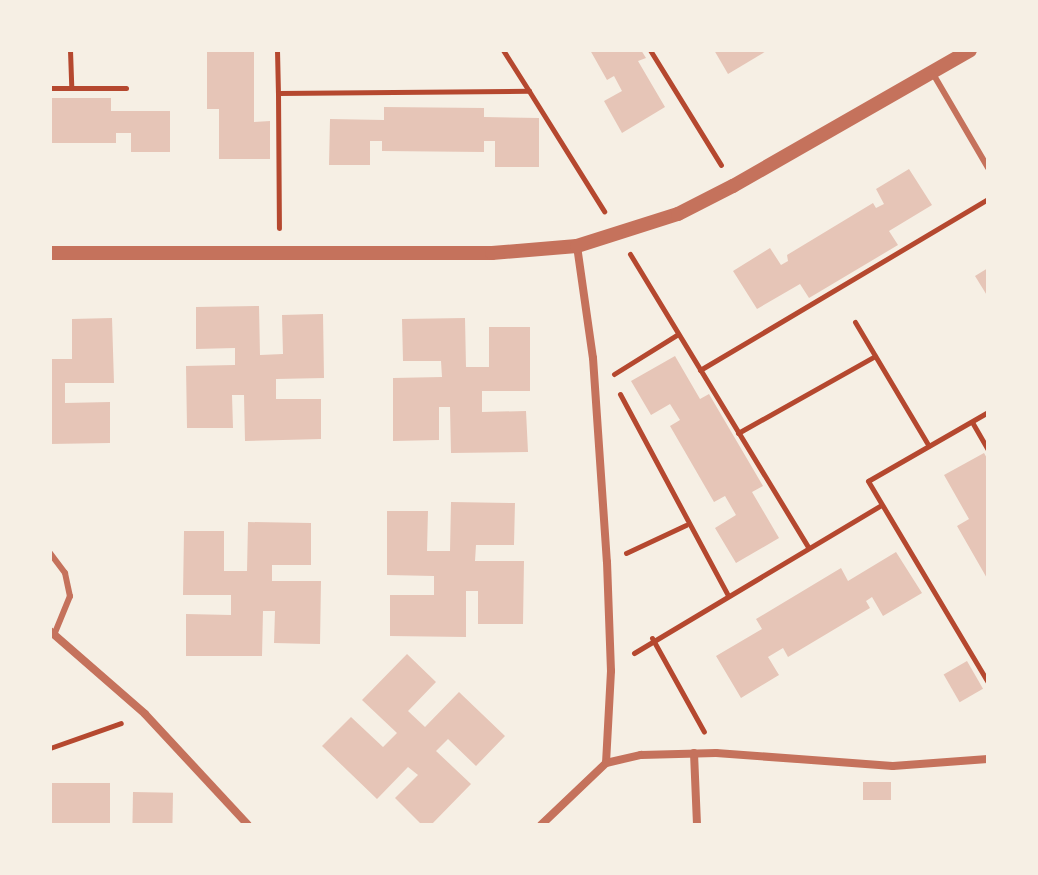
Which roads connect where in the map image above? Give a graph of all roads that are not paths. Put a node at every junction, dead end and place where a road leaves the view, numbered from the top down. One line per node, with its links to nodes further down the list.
1 (970, 50): 2 (street)
2 (932, 72): 3 (lane); 4 (street)
3 (988, 168)
4 (577, 246): 5 (street); 10 (street)
5 (50, 253)
6 (50, 553): 7 (lane)
7 (52, 633): 11 (street)
8 (694, 753): 9 (street); 10 (street); 13 (street)
9 (988, 759)
10 (606, 763): 12 (street)
11 (248, 825)
12 (541, 825)
13 (697, 825)

